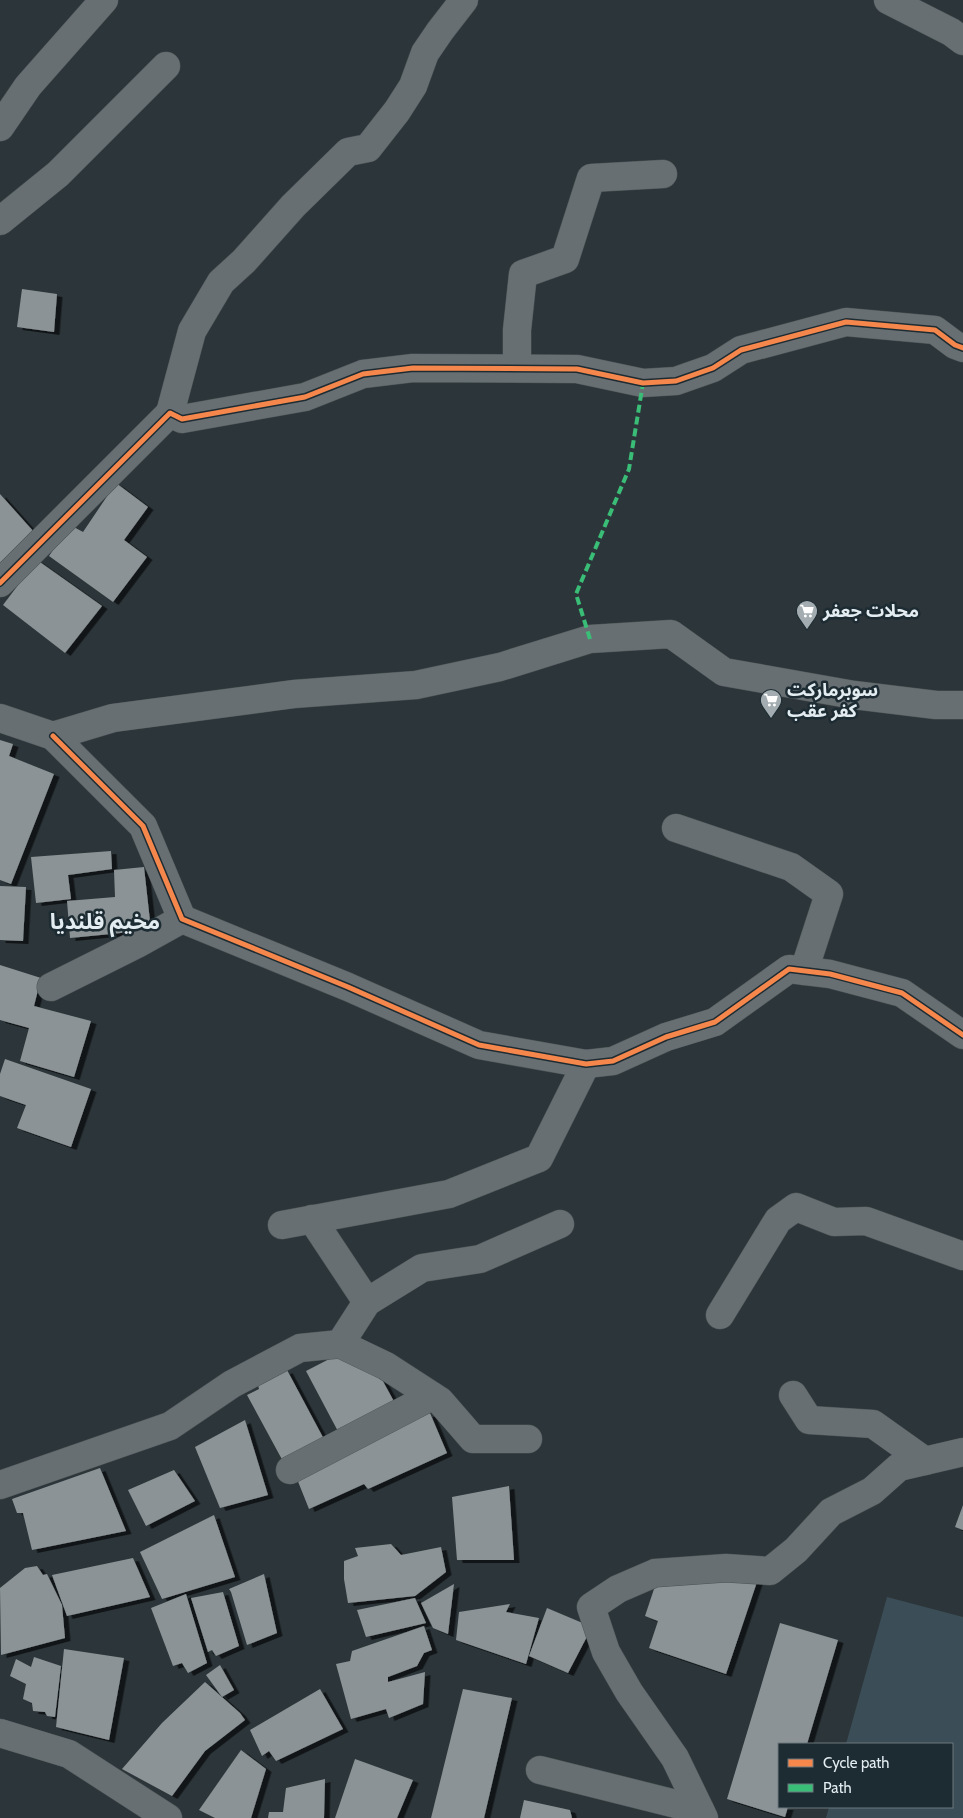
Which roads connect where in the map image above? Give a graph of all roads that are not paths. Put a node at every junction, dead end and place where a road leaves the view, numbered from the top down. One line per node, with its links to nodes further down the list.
1 (104, 0): 6 (street)
2 (464, 0): 11 (street)
3 (888, 0): 4 (street)
4 (963, 41)
5 (166, 66): 8 (street)
6 (0, 127)
7 (663, 174): 10 (street)
8 (1, 217)
9 (963, 348): 10 (street)
10 (517, 368): 11 (street)
11 (170, 413): 12 (street)
12 (0, 583)
13 (963, 705): 15 (street)
14 (0, 718): 15 (street)
15 (53, 736): 17 (street)
16 (676, 828): 18 (street)
17 (182, 919): 19 (street); 21 (street)
18 (804, 971): 20 (street); 21 (street)
19 (52, 987)
20 (963, 1035)
21 (586, 1064): 22 (street)
22 (312, 1219): 24 (street); 26 (street)
23 (560, 1224): 26 (street)
24 (282, 1225)
25 (963, 1256): 27 (street)
26 (367, 1302): 28 (street)
27 (720, 1314)
28 (340, 1344): 30 (street); 35 (street)
29 (792, 1395): 33 (street)
30 (432, 1396): 31 (street); 34 (street)
31 (528, 1439)
32 (963, 1452): 33 (street)
33 (926, 1461): 38 (street)
34 (290, 1470)
35 (0, 1485)
36 (0, 1734): 39 (street)
37 (540, 1770): 38 (street)
38 (702, 1814)
39 (168, 1818)

